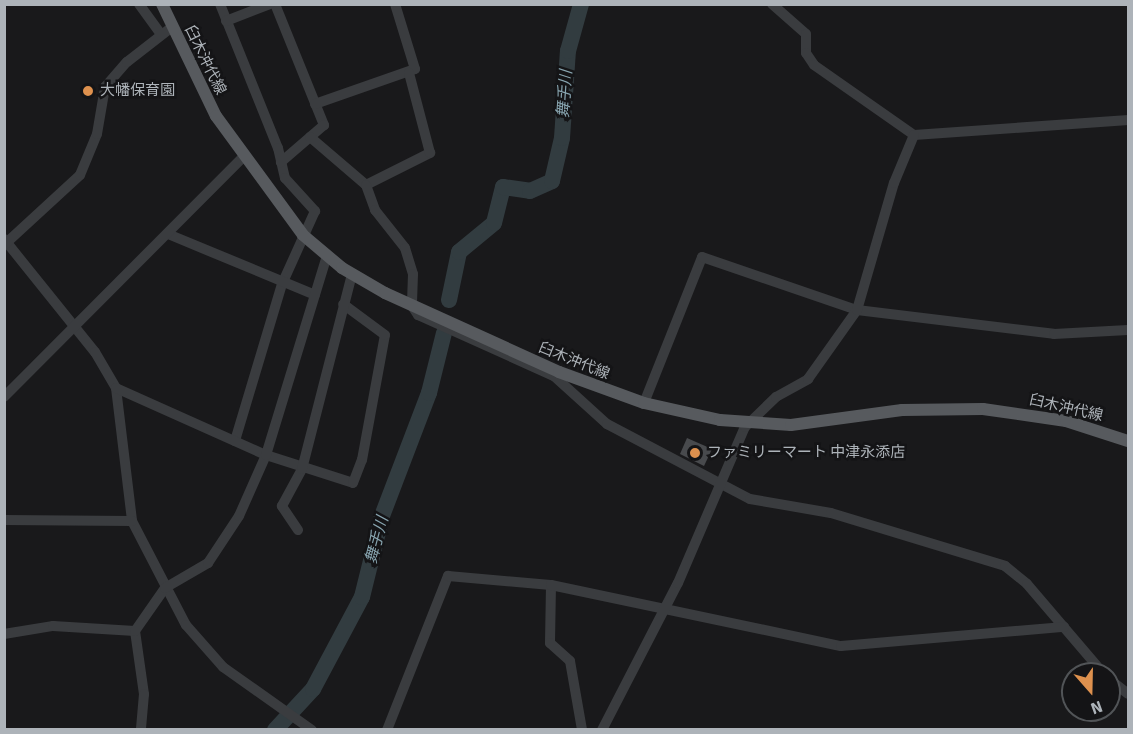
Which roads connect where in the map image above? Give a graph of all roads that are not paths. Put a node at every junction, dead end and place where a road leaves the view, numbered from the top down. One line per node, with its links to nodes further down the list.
1 (139, 4): 10 (street)
2 (162, 4): 9 (main road, 臼木沖代線)
3 (220, 4): 8 (street)
4 (270, 4): 8 (street)
5 (275, 4): 12 (street)
6 (395, 4): 11 (street)
7 (772, 4): 14 (street)
8 (226, 21): 17 (street)
9 (172, 27): 10 (street); 16 (main road, 臼木沖代線)
10 (159, 33): 21 (street)
11 (409, 73): 12 (street); 18 (street)
12 (315, 104): 15 (street)
13 (1128, 120): 14 (street)
14 (914, 135): 28 (street)
15 (310, 137): 17 (street); 18 (street)
16 (243, 157): 19 (street); 20 (main road, 臼木沖代線)
17 (281, 162): 20 (street)
18 (366, 185): 27 (street)
19 (168, 234): 24 (street); 29 (street)
20 (303, 235): 22 (main road, 臼木沖代線); 24 (street)
21 (5, 242): 29 (street)
22 (327, 256): 23 (main road, 臼木沖代線); 25 (street)
23 (352, 274): 26 (street); 27 (main road, 臼木沖代線)
24 (282, 284): 25 (street); 35 (street)
25 (315, 295): 37 (street)
26 (343, 304): 38 (street); 38 (street)
27 (412, 306): 33 (main road, 臼木沖代線); 39 (street)
28 (857, 310): 30 (street); 33 (street); 34 (street)
29 (72, 325): 31 (street); 32 (street)
30 (1128, 330)
31 (116, 388): 35 (street); 41 (street)
32 (4, 397)
33 (644, 403): 34 (main road, 臼木沖代線)
34 (748, 423): 36 (main road, 臼木沖代線); 39 (street)
35 (235, 441): 37 (street)
36 (1128, 441)
37 (266, 455): 38 (street); 44 (street)
38 (302, 469): 42 (street)
39 (720, 486): 45 (street); 46 (street)
40 (4, 520): 41 (street)
41 (132, 521): 44 (street)
42 (298, 530)
43 (551, 585): 45 (street); 52 (street); 53 (street)
44 (165, 588): 47 (street); 51 (street)
45 (667, 607): 46 (street); 54 (street)
46 (1064, 627): 49 (street)
47 (135, 631): 48 (street); 50 (street)
48 (4, 634)
49 (1094, 662)
50 (141, 729)
51 (312, 729)
52 (387, 729)
53 (582, 729)
54 (602, 729)

